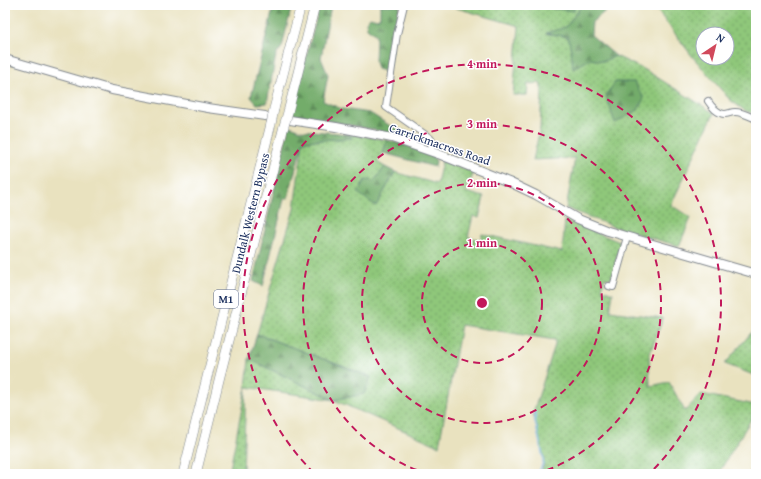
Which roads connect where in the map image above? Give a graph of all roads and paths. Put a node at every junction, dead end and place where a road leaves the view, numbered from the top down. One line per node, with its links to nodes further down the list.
1 (301, 5): 14 (highway, Dundalk Western Bypass / M1, bridge)
2 (315, 5): 7 (highway, Dundalk Western Bypass / M1)
3 (404, 5): 9 (street)
4 (5, 59): 6 (main road)
5 (708, 101): 8 (street)
6 (266, 116)
7 (287, 119): 9 (main road, Carrickmacross Road); 15 (highway, Dundalk Western Bypass / M1)
8 (756, 119)
9 (431, 151): 10 (main road, Carrickmacross Road)
10 (627, 237): 11 (main road, Carrickmacross Road); 12 (street)
11 (756, 274)
12 (608, 286)
13 (756, 468): 16 (street)
14 (183, 474)
15 (196, 474)
16 (754, 474)

